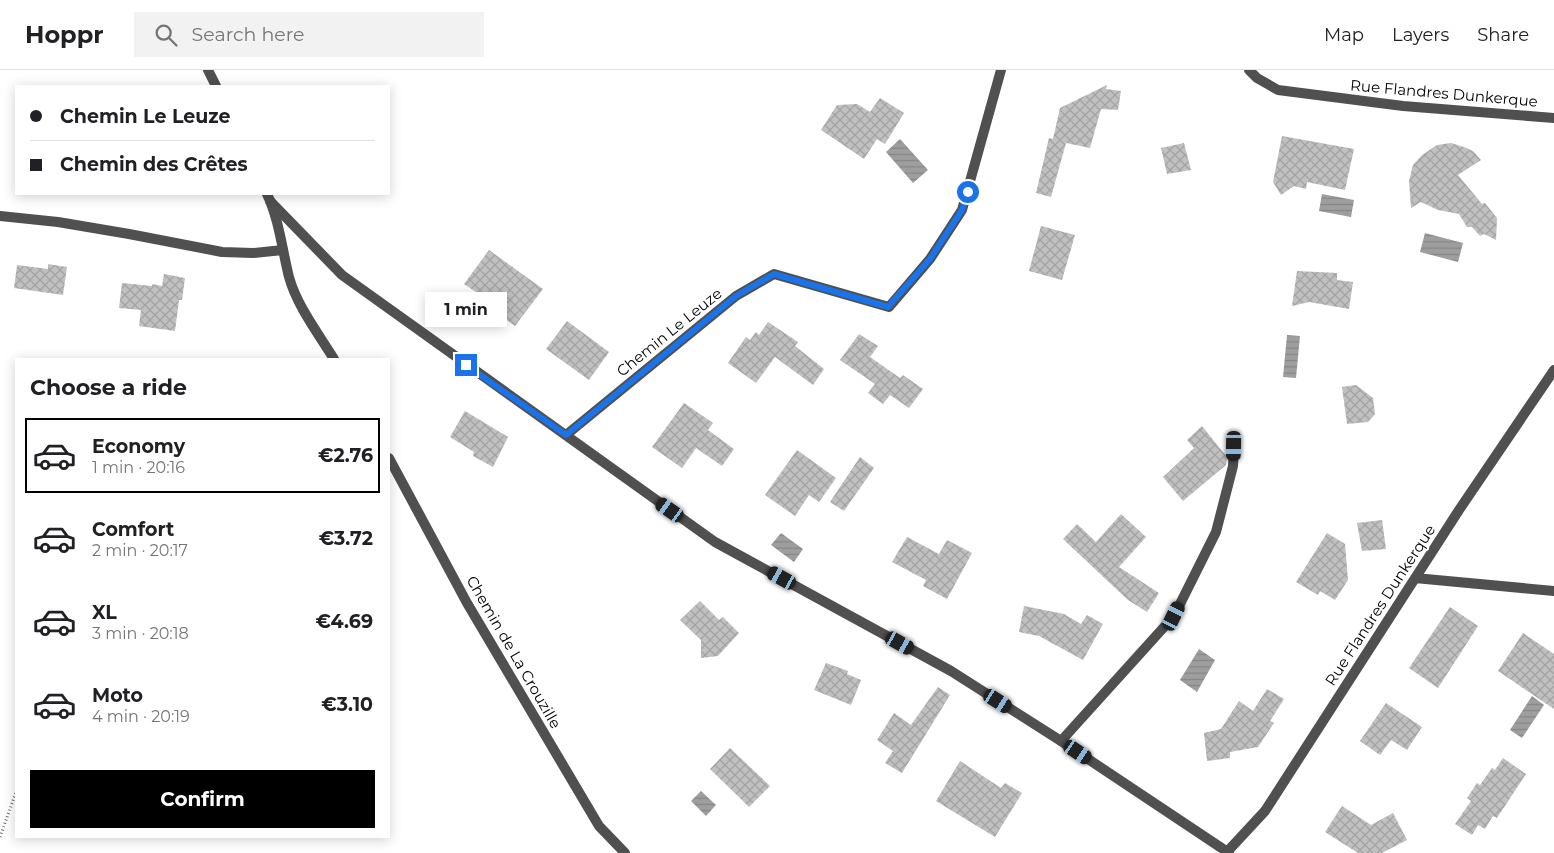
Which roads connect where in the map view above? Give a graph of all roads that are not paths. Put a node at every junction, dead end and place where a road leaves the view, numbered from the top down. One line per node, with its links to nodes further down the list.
1 (208, 70): 4 (street)
2 (1000, 70): 11 (street, Chemin Le Leuze)
3 (1249, 70): 5 (street, Rue Flandres Dunkerque)
4 (216, 85)
5 (1554, 118)
6 (269, 197): 8 (street); 11 (street)
7 (0, 216): 8 (street)
8 (282, 245): 9 (street)
9 (333, 358)
10 (1554, 370): 14 (street, Rue Flandres Dunkerque)
11 (566, 435): 16 (street)
12 (1234, 446): 16 (street)
13 (390, 460): 17 (street, Chemin de La Crouzille)
14 (1415, 578): 15 (street); 18 (street, Rue Flandres Dunkerque)
15 (1554, 591)
16 (1062, 742): 18 (street)
17 (625, 853)
18 (1228, 853)

